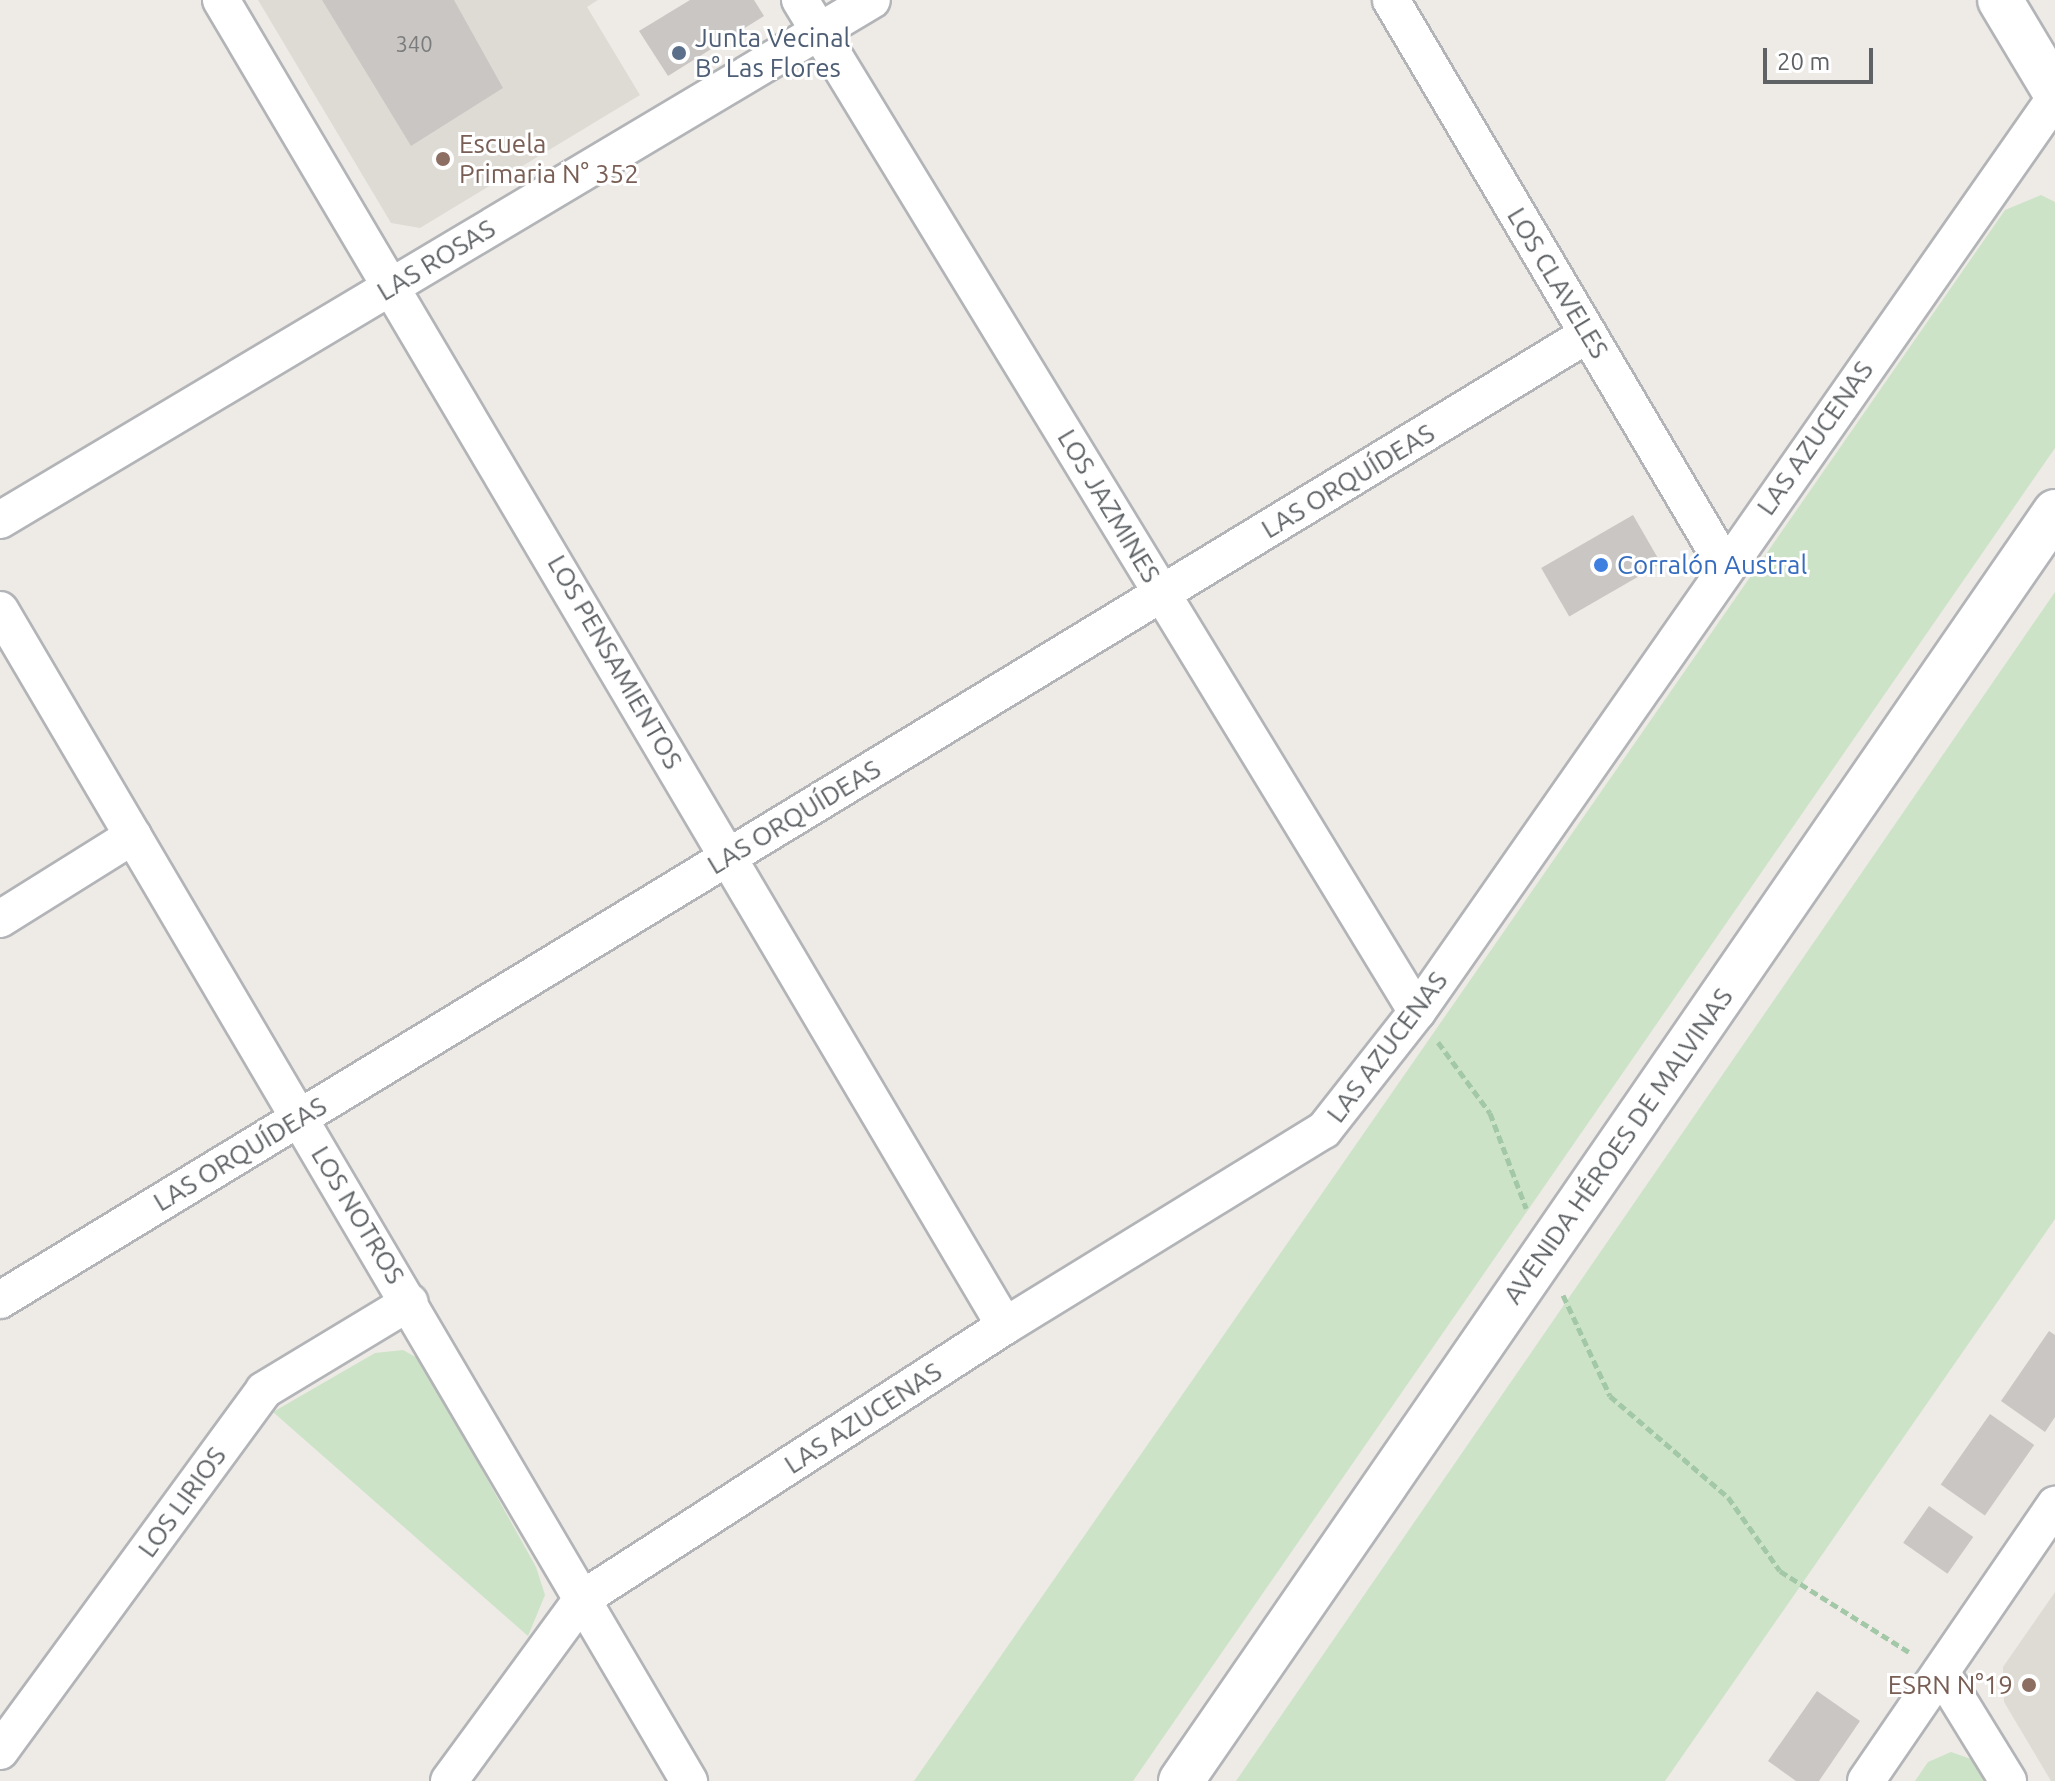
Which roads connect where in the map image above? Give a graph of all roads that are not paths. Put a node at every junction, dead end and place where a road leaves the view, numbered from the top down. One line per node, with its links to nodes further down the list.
1 (221, 0): 8 (street, LOS PENSAMIENTOS)
2 (800, 0): 6 (street, LOS JAZMINES)
3 (872, 0): 6 (street, LAS ROSAS)
4 (1391, 0): 9 (street, LOS CLAVELES)
5 (2000, 0): 7 (main road)
6 (820, 31): 8 (street, LAS ROSAS); 13 (street, LOS JAZMINES)
7 (2055, 95): 12 (street, LAS AZUCENAS)
8 (394, 285): 11 (street, LAS ROSAS); 16 (street, LOS PENSAMIENTOS)
9 (1588, 334): 12 (street, LOS CLAVELES); 13 (street, LAS ORQUÍDEAS)
10 (2055, 512): 29 (main road, AVENIDA HÉROES DE MALVINAS)
11 (0, 520)
12 (1725, 566): 18 (street, LAS AZUCENAS)
13 (1162, 594): 16 (street, LAS ORQUÍDEAS); 18 (street, LOS JAZMINES)
14 (0, 610): 15 (street, LOS NOTROS)
15 (133, 836): 17 (street); 19 (street, LOS NOTROS)
16 (729, 857): 19 (street, LAS ORQUÍDEAS); 22 (street, LOS PENSAMIENTOS)
17 (0, 919)
18 (1417, 1012): 22 (street, LAS AZUCENAS)
19 (299, 1118): 20 (street, LAS ORQUÍDEAS); 21 (street, LOS NOTROS)
20 (0, 1300)
21 (410, 1302): 24 (street, LOS NOTROS); 26 (street, LOS LIRIOS)
22 (1005, 1326): 24 (street, LAS AZUCENAS)
23 (2055, 1505): 25 (street)
24 (582, 1599): 27 (street, LAS AZUCENAS); 28 (street, LOS NOTROS)
25 (1941, 1672): 30 (street); 31 (street)
26 (0, 1751)
27 (449, 1781)
28 (689, 1781)
29 (1181, 1781)
30 (1866, 1781)
31 (2008, 1781)

